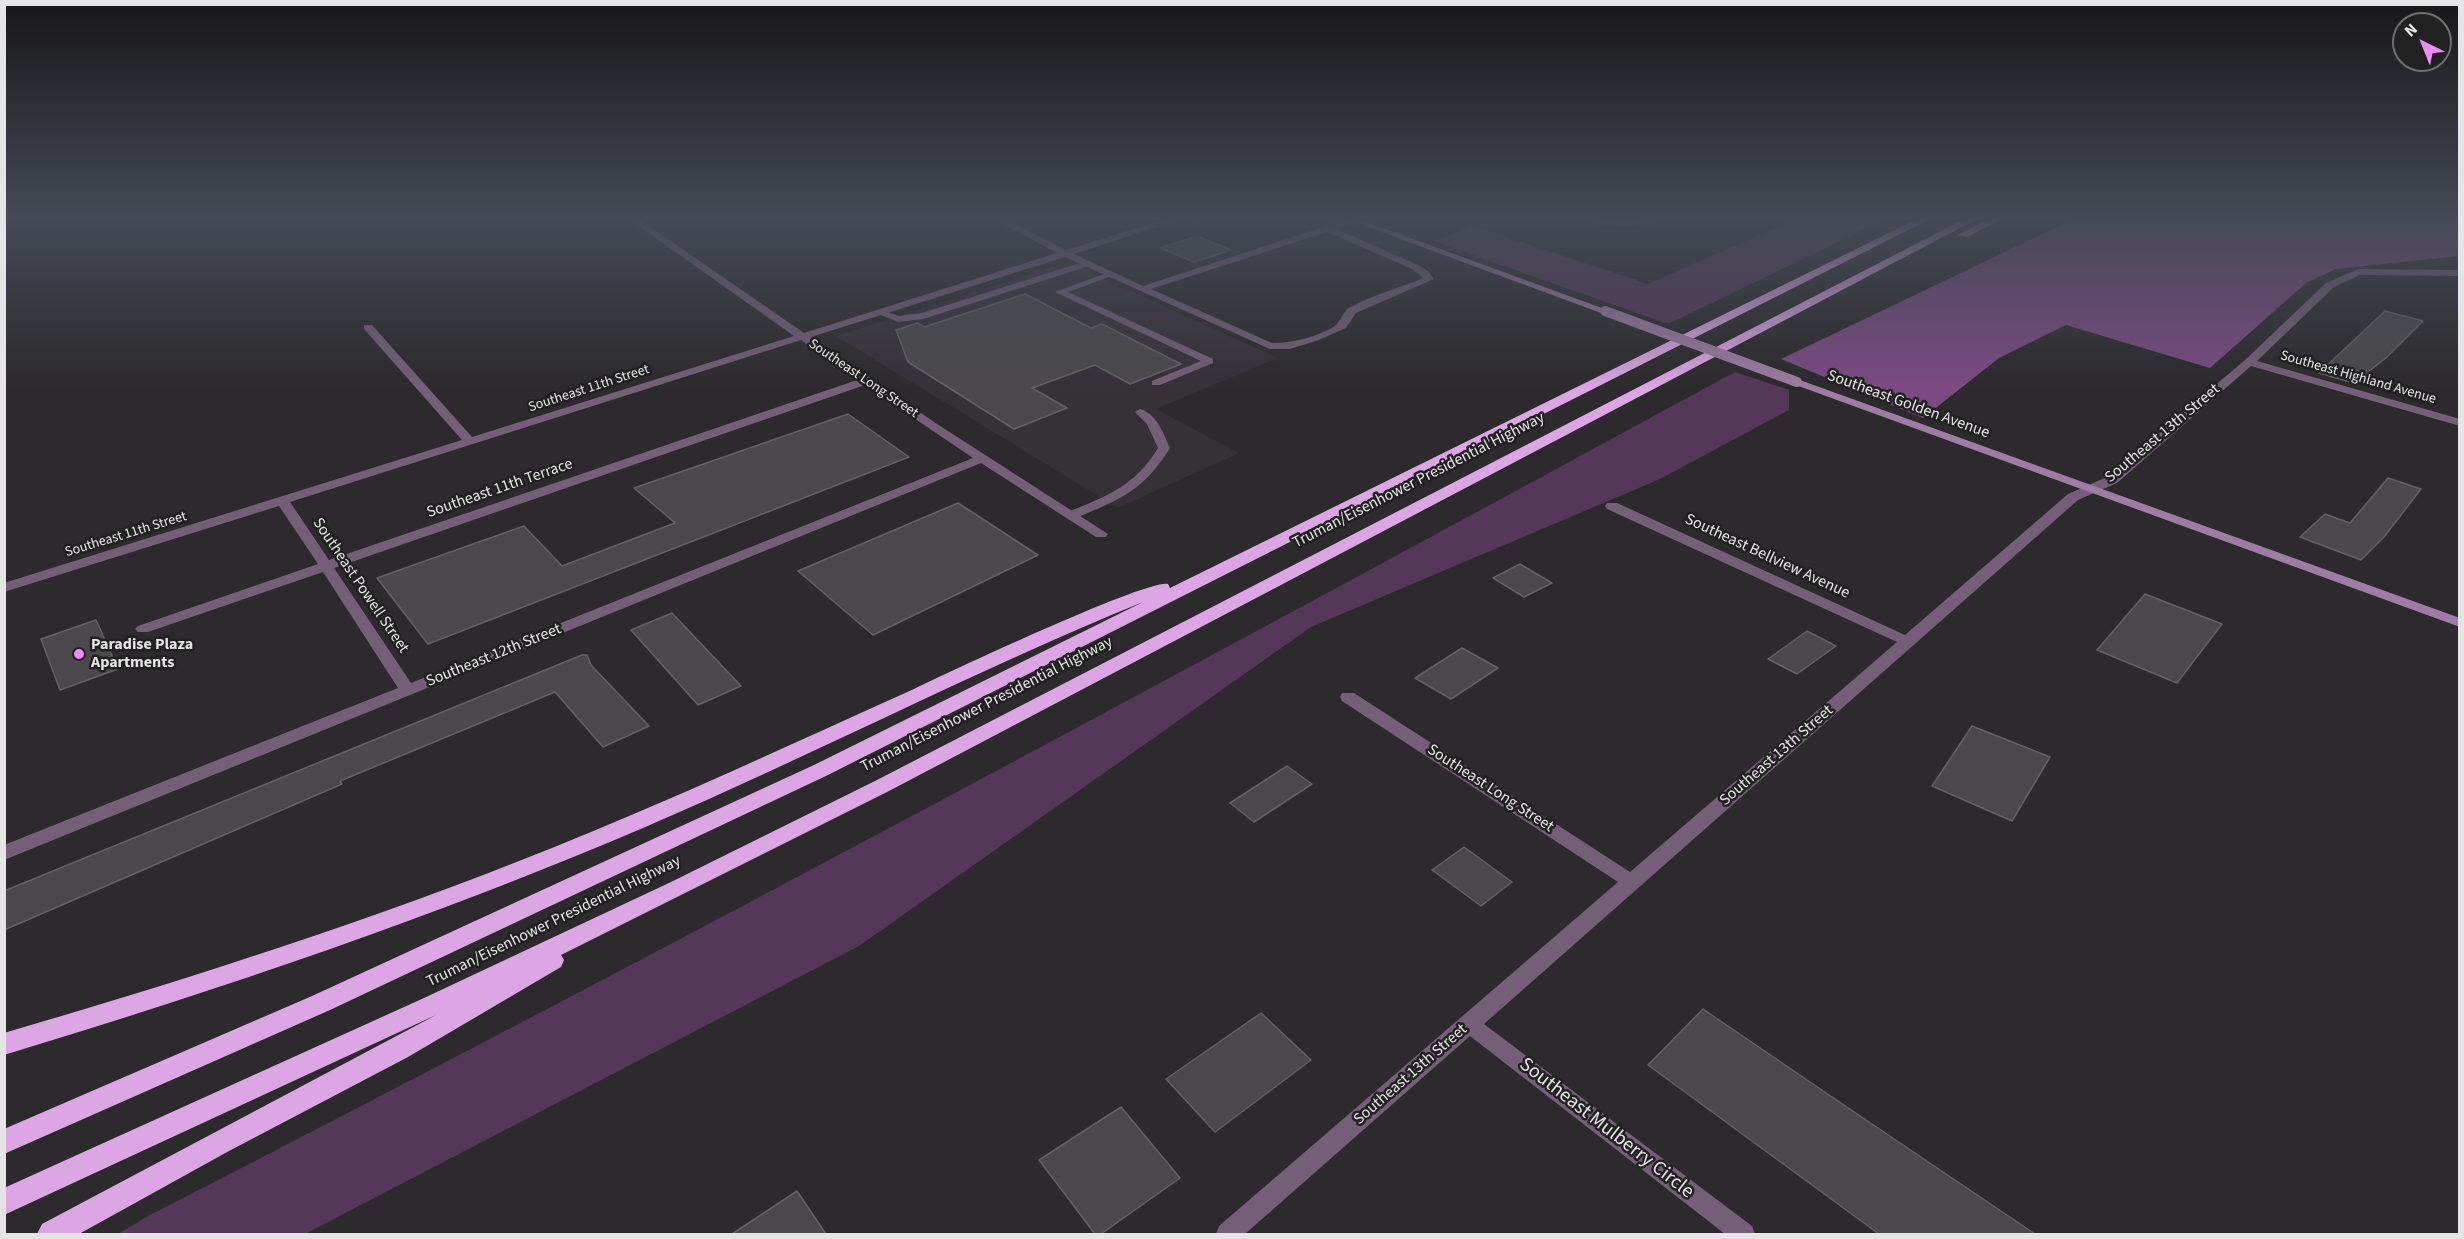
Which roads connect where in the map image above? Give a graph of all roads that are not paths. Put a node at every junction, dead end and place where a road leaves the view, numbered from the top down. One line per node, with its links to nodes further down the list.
1 (713, 275): 14 (street, Southeast Long Street)
2 (1000, 275): 12 (street, Southeast 11th Street)
3 (1052, 275): 12 (lane)
4 (1110, 275): 11 (street); 17 (lane)
5 (1186, 275): 11 (street)
6 (1426, 275): 11 (street)
7 (1506, 275): 22 (street, Southeast Golden Avenue, bridge)
8 (1813, 275): 27 (highway, Truman/Eisenhower Presidential Highway)
9 (1865, 275): 37 (highway, Truman/Eisenhower Presidential Highway)
10 (2352, 275): 15 (street, Southeast 13th Street)
11 (1142, 289)
12 (881, 313): 14 (street, Southeast 11th Street)
13 (368, 327): 20 (street)
14 (803, 338): 16 (street, Southeast Long Street); 20 (street, Southeast 11th Street)
15 (2249, 362): 19 (street, Southeast Highland Avenue); 22 (street, Southeast 13th Street)
16 (868, 380): 21 (street, Southeast Long Street); 28 (street, Southeast 11th Terrace)
17 (1156, 383)
18 (1140, 412): 25 (lane)
19 (2460, 423)
20 (470, 442): 23 (street, Southeast 11th Street)
21 (983, 458): 25 (street, Southeast Long Street); 33 (street, Southeast 12th Street)
22 (2091, 489): 30 (street, Southeast Golden Avenue); 32 (street, Southeast 13th Street)
23 (283, 501): 28 (street, Southeast Powell Street); 29 (street, Southeast 11th Street)
24 (1612, 506): 32 (street, Southeast Bellview Avenue)
25 (1072, 515): 26 (street, Southeast Long Street)
26 (1101, 534)
27 (1273, 544): 39 (highway); 40 (highway, Truman/Eisenhower Presidential Highway)
28 (326, 566): 31 (street, Southeast 11th Terrace); 33 (street, Southeast Powell Street)
29 (5, 585)
30 (2460, 623)
31 (144, 628)
32 (1907, 641): 36 (street, Southeast 13th Street)
33 (408, 690): 35 (street, Southeast 12th Street)
34 (1348, 697): 36 (street, Southeast Long Street)
35 (4, 853)
36 (1632, 882): 38 (street, Southeast 13th Street)
37 (679, 888): 41 (highway, Truman/Eisenhower Presidential Highway); 42 (highway)
38 (1469, 1024): 43 (street, Southeast 13th Street); 44 (street, Southeast Mulberry Circle)
39 (4, 1044)
40 (4, 1142)
41 (4, 1202)
42 (52, 1234)
43 (1228, 1234)
44 (1743, 1234)

